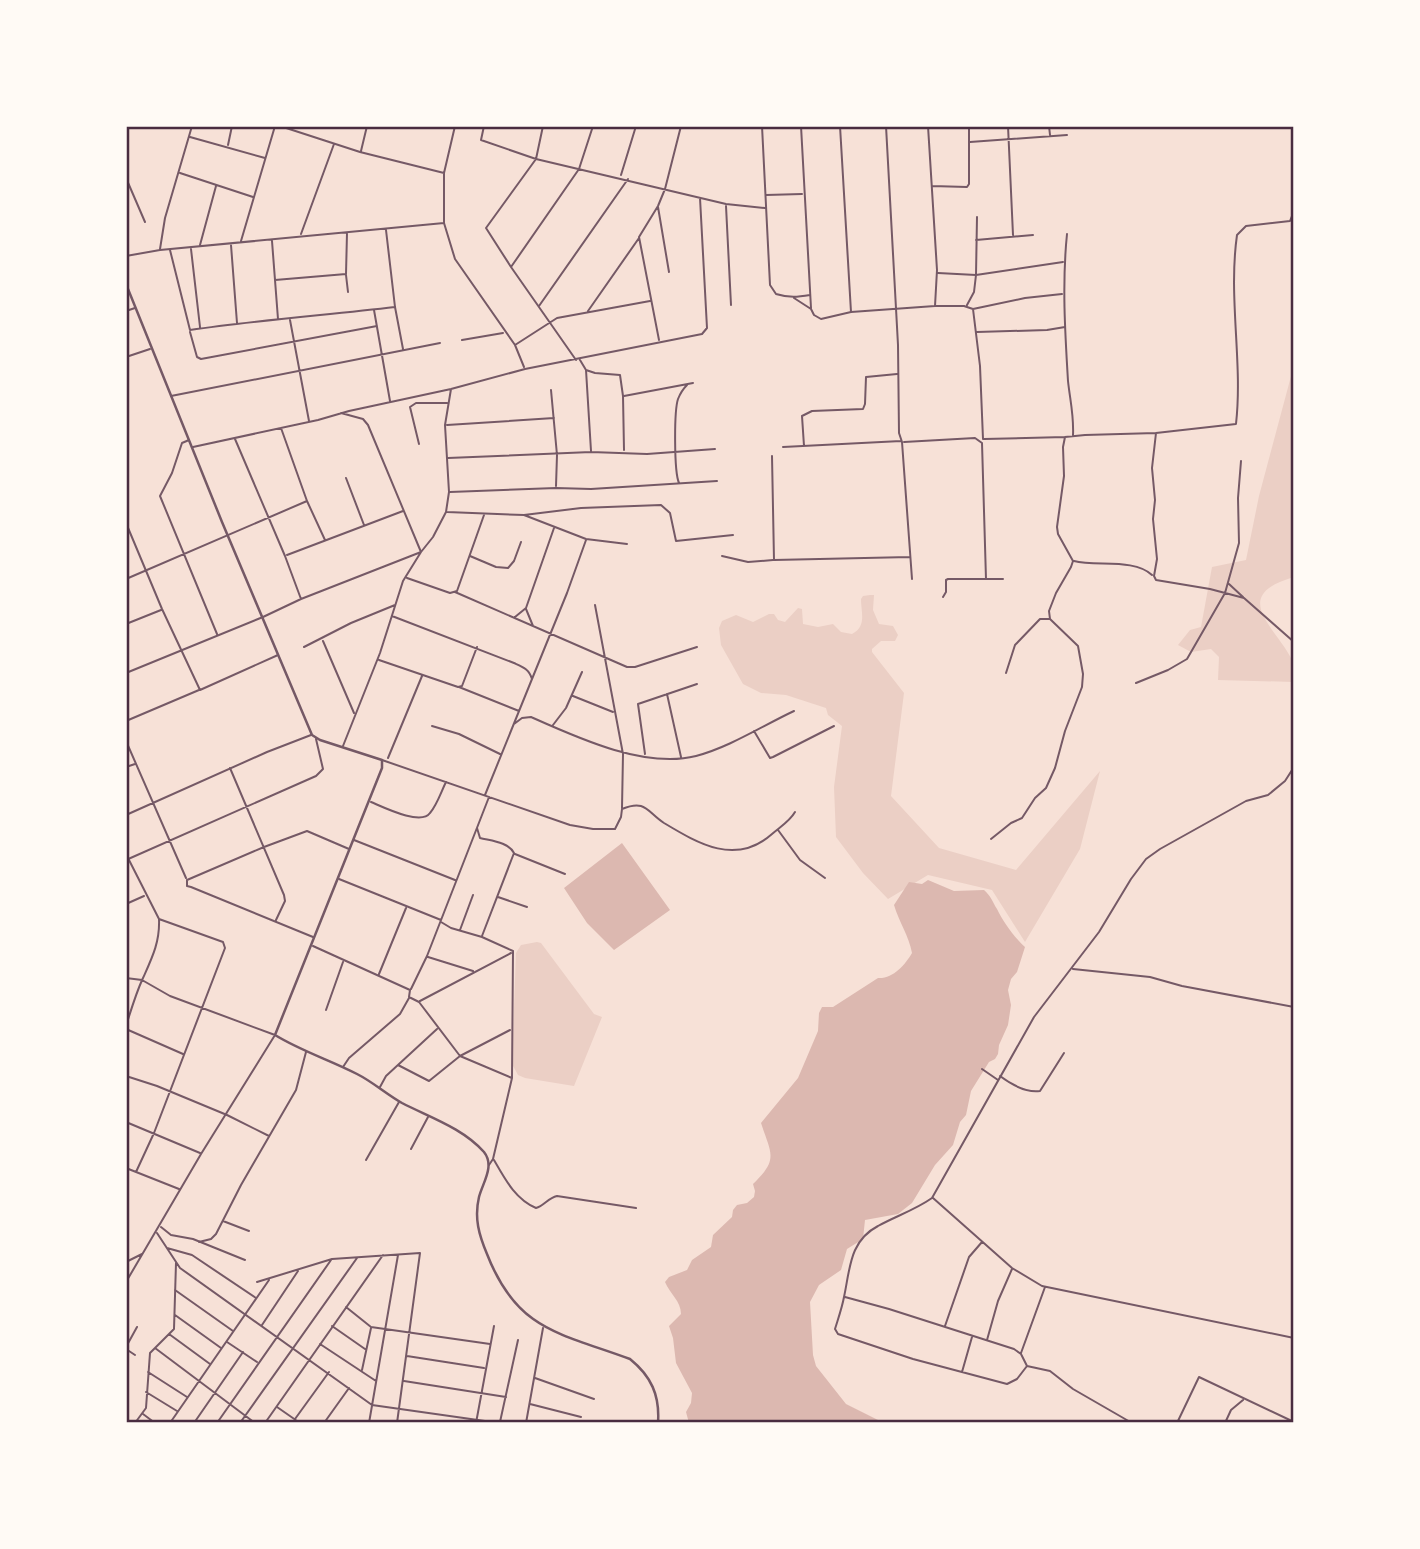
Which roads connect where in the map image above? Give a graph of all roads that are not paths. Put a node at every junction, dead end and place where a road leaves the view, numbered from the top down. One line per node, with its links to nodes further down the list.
1 (192, 126): 22 (street)
2 (232, 126): 26 (street)
3 (275, 126): 28 (street)
4 (280, 126): 25 (street)
5 (367, 126): 27 (street)
6 (455, 126): 32 (street)
7 (484, 126): 29 (street)
8 (544, 126): 29 (street)
9 (593, 126): 30 (street)
10 (636, 126): 33 (street)
11 (681, 126): 38 (street)
12 (762, 126): 40 (street)
13 (800, 126): 39 (street)
14 (840, 126): 90 (street)
15 (886, 126): 87 (street)
16 (928, 126): 37 (street)
17 (969, 126): 24 (street)
18 (1008, 126): 23 (street)
19 (1049, 126): 21 (street)
20 (1067, 135): 21 (street)
21 (1050, 136): 23 (street)
22 (189, 137): 26 (street); 31 (street)
23 (1009, 140): 24 (street); 54 (street)
24 (970, 142): 37 (street)
25 (334, 143): 27 (street); 53 (street)
26 (228, 146): 28 (street)
27 (360, 152): 32 (street)
28 (265, 158): 41 (street)
29 (536, 159): 30 (street); 67 (street)
30 (579, 169): 33 (street); 67 (street)
31 (180, 173): 36 (street); 63 (street)
32 (443, 173): 49 (street)
33 (621, 177): 35 (street)
34 (126, 178): 48 (street)
35 (628, 179): 38 (street); 82 (street)
36 (216, 185): 41 (street); 61 (street)
37 (932, 186): 69 (street)
38 (665, 189): 42 (street); 44 (street)
39 (804, 194): 40 (street); 76 (street)
40 (765, 195): 45 (street)
41 (254, 197): 59 (street)
42 (700, 198): 43 (street); 103 (street)
43 (726, 204): 45 (street); 79 (street)
44 (658, 206): 56 (street); 68 (street)
45 (765, 208): 77 (street)
46 (1294, 211): 129 (street)
47 (977, 217): 58 (street)
48 (145, 222)
49 (444, 223): 50 (street); 101 (street)
50 (386, 229): 51 (street); 81 (street)
51 (347, 233): 53 (street); 70 (street)
52 (1067, 234): 66 (street)
53 (301, 235): 57 (street)
54 (1013, 235): 55 (street); 58 (street)
55 (1033, 235)
56 (639, 237): 78 (street); 91 (street)
57 (272, 240): 59 (street); 72 (street)
58 (975, 240): 71 (street)
59 (240, 242): 60 (street)
60 (231, 244): 61 (street); 95 (street)
61 (199, 246): 62 (street)
62 (191, 248): 64 (street); 98 (street)
63 (160, 250): 64 (street); 65 (street)
64 (170, 250): 99 (street)
65 (126, 257)
66 (1064, 261): 71 (street); 75 (street)
67 (511, 268): 82 (street)
68 (669, 272)
69 (937, 273): 71 (street); 80 (street)
70 (346, 274): 72 (street); 74 (street)
71 (976, 275): 83 (street)
72 (275, 280): 93 (street)
73 (126, 284): 84 (street)
74 (348, 292)
75 (1064, 293): 88 (street); 97 (street)
76 (810, 295): 77 (street); 86 (street)
77 (794, 298): 86 (street)
78 (651, 301): 91 (street); 103 (street)
79 (731, 305)
80 (935, 306): 83 (street); 87 (street)
81 (395, 307): 85 (street); 108 (street)
82 (539, 307): 94 (street)
83 (967, 307): 88 (street)
84 (135, 308): 89 (street); 107 (street)
85 (374, 309): 92 (street); 96 (street)
86 (811, 309): 90 (street)
87 (895, 309): 90 (street); 115 (street)
88 (973, 309): 100 (street)
89 (126, 311)
90 (851, 312)
91 (586, 313): 94 (street)
92 (290, 319): 93 (street); 104 (street)
93 (278, 320): 95 (street)
94 (550, 322): 106 (street); 111 (street)
95 (237, 323): 98 (street)
96 (377, 326): 104 (street); 109 (street)
97 (1066, 327): 100 (street); 130 (street)
98 (200, 329): 99 (street)
99 (190, 330): 104 (street)
100 (976, 332): 134 (street)
101 (504, 333): 102 (street); 106 (street)
102 (462, 341)
103 (660, 341): 111 (street)
104 (293, 342): 113 (street)
105 (440, 343): 108 (street)
106 (515, 345): 112 (street)
107 (151, 348): 110 (street); 120 (street)
108 (403, 350): 109 (street)
109 (382, 354): 113 (street); 122 (street)
110 (126, 357)
111 (578, 360): 112 (street); 114 (street)
112 (525, 369): 118 (street)
113 (300, 370): 120 (street); 126 (street)
114 (586, 370): 121 (street); 143 (street)
115 (899, 374): 135 (street); 137 (street)
116 (693, 383): 117 (street)
117 (687, 385): 121 (street); 142 (street)
118 (451, 389): 122 (street); 123 (street)
119 (551, 390): 125 (street)
120 (171, 396): 133 (street)
121 (623, 396): 141 (street)
122 (390, 403): 124 (street)
123 (448, 403): 127 (street); 136 (street)
124 (340, 413): 126 (street); 154 (street)
125 (554, 418): 127 (street); 144 (street)
126 (309, 422): 128 (street)
127 (445, 425): 146 (street)
128 (281, 428): 132 (street); 153 (street)
129 (1156, 433): 130 (street); 177 (street)
130 (1073, 436): 131 (street)
131 (1065, 437): 134 (street); 175 (street)
132 (234, 438): 138 (street); 158 (street)
133 (190, 439): 138 (street); 169 (street)
134 (981, 440): 135 (street); 181 (street)
135 (902, 441): 137 (street); 173 (street)
136 (419, 444)
137 (804, 446): 139 (street)
138 (193, 447): 162 (street)
139 (783, 447)
140 (716, 449): 142 (street)
141 (624, 451): 142 (street); 143 (street)
142 (675, 451): 150 (street)
143 (591, 452): 144 (street)
144 (556, 454): 146 (street); 151 (street)
145 (772, 456): 174 (street)
146 (447, 458): 152 (street)
147 (1241, 461): 183 (street)
148 (346, 478): 160 (street)
149 (717, 481): 150 (street)
150 (679, 484): 151 (street)
151 (556, 488): 152 (street)
152 (449, 492): 155 (street)
153 (307, 501): 158 (street); 165 (street)
154 (404, 510): 160 (street); 168 (street)
155 (446, 512): 156 (street); 168 (street)
156 (484, 514): 157 (street); 170 (street)
157 (524, 515): 161 (street); 163 (street)
158 (269, 517): 162 (street); 171 (street)
159 (126, 523): 176 (street)
160 (364, 526): 165 (street)
161 (555, 527): 164 (street); 191 (street)
162 (227, 534): 169 (street); 194 (street)
163 (733, 535)
164 (586, 540): 167 (street); 199 (street)
165 (326, 541): 171 (street)
166 (521, 541): 170 (street)
167 (626, 544)
168 (421, 552): 178 (street); 188 (street)
169 (182, 554): 176 (street); 200 (street)
170 (469, 555): 184 (street)
171 (285, 556): 188 (street)
172 (722, 556): 174 (street)
173 (910, 557): 174 (street); 180 (street)
174 (774, 560)
175 (1073, 561): 177 (street); 196 (street)
176 (146, 569): 179 (street); 192 (street)
177 (1154, 576): 185 (street)
178 (406, 577): 184 (street); 189 (street)
179 (126, 579)
180 (912, 579)
181 (986, 579): 182 (street); 186 (street)
182 (1003, 579)
183 (1228, 583): 185 (street); 187 (street)
184 (455, 592): 195 (street)
185 (1225, 593): 187 (street); 215 (street)
186 (943, 597)
187 (1244, 598): 202 (street)
188 (301, 599): 194 (street)
189 (396, 605): 193 (street); 201 (street)
190 (595, 606): 208 (street)
191 (526, 608): 195 (street); 198 (street)
192 (162, 609): 197 (street); 206 (street)
193 (392, 616): 204 (street); 209 (street)
194 (262, 617): 200 (street); 207 (street)
195 (514, 618): 198 (street)
196 (1050, 619): 212 (street); 256 (street)
197 (126, 624)
198 (533, 626): 199 (street)
199 (550, 633): 208 (street); 214 (street)
200 (217, 635): 206 (street)
201 (322, 639): 203 (street); 224 (street)
202 (1294, 642)
203 (304, 647)
204 (477, 647): 214 (street); 217 (street)
205 (696, 648): 208 (street)
206 (181, 650): 211 (street); 218 (street)
207 (278, 655): 218 (street); 231 (street)
208 (606, 658): 223 (street)
209 (378, 659): 213 (street); 224 (street)
210 (582, 672): 220 (street)
211 (126, 673)
212 (1006, 673)
213 (422, 675): 217 (street); 240 (street)
214 (532, 679): 221 (street)
215 (1136, 683)
216 (697, 684): 219 (street)
217 (458, 687): 221 (street)
218 (200, 690): 225 (street)
219 (667, 694): 237 (street); 238 (street)
220 (572, 696): 223 (street); 228 (street)
221 (519, 711): 226 (street)
222 (794, 712): 230 (street)
223 (615, 713): 235 (street)
224 (354, 714): 234 (street)
225 (126, 721)
226 (514, 723): 228 (street); 236 (street)
227 (432, 726): 236 (street)
228 (552, 726): 235 (street)
229 (834, 726): 230 (street)
230 (753, 730): 238 (street)
231 (312, 734): 232 (street); 244 (street)
232 (316, 739): 234 (street); 250 (street)
233 (126, 741): 241 (street)
234 (343, 746): 239 (street)
235 (623, 754): 237 (street); 251 (street)
236 (500, 755): 246 (street)
237 (645, 755): 238 (street)
238 (681, 758)
239 (382, 760): 240 (street); 248 (street)
240 (388, 760): 245 (street)
241 (135, 764): 243 (street); 249 (street)
242 (1294, 766): 284 (street)
243 (126, 767)
244 (230, 768): 249 (street); 250 (street)
245 (446, 781): 246 (street); 248 (street)
246 (485, 796): 247 (street)
247 (489, 797): 251 (street); 254 (street)
248 (369, 802): 257 (street)
249 (152, 804): 253 (street); 258 (street)
250 (245, 808): 258 (street); 259 (street)
251 (622, 809): 255 (street)
252 (795, 811): 255 (street)
253 (126, 815)
254 (477, 824): 261 (street); 267 (street)
255 (778, 829): 264 (street)
256 (991, 839)
257 (354, 840): 260 (street); 267 (street)
258 (169, 841): 262 (street); 266 (street)
259 (264, 847): 260 (street); 266 (street); 275 (street)
260 (350, 849): 265 (street)
261 (514, 853): 263 (street); 270 (street)
262 (127, 859): 269 (street)
263 (565, 874)
264 (825, 878)
265 (339, 879): 272 (street); 278 (street)
266 (187, 880): 275 (street)
267 (456, 880): 276 (street)
268 (473, 895): 277 (street)
269 (146, 896): 271 (street); 274 (street)
270 (497, 896): 273 (street); 279 (street)
271 (126, 904)
272 (407, 906): 276 (street); 286 (street)
273 (527, 906)
274 (159, 919): 288 (street); 293 (street)
275 (276, 921): 278 (street)
276 (441, 921): 277 (street); 282 (street)
277 (460, 931): 279 (street)
278 (315, 937): 280 (street)
279 (482, 937): 281 (street)
280 (312, 946): 283 (street); 298 (street)
281 (512, 953): 285 (street); 297 (street)
282 (427, 956): 285 (street); 289 (street)
283 (344, 960): 286 (street); 294 (street)
284 (1072, 969): 292 (street); 308 (street)
285 (475, 972): 291 (street)
286 (379, 975): 289 (street)
287 (126, 978): 288 (street)
288 (142, 980): 293 (street); 295 (street)
289 (410, 990): 290 (street)
290 (409, 997): 291 (street); 304 (street)
291 (419, 1002): 296 (street)
292 (1294, 1007)
293 (203, 1008): 298 (street); 301 (street)
294 (326, 1010)
295 (126, 1027): 301 (street)
296 (438, 1028): 302 (street); 303 (street)
297 (511, 1030): 302 (street); 307 (street)
298 (275, 1035): 299 (street); 312 (street)
299 (306, 1051): 304 (street); 316 (street)
300 (1064, 1053): 308 (street)
301 (184, 1054): 310 (street)
302 (460, 1056): 303 (street); 307 (street)
303 (398, 1065): 309 (street)
304 (343, 1067): 309 (street)
305 (982, 1069): 308 (street)
306 (126, 1076): 310 (street)
307 (512, 1078): 319 (street)
308 (999, 1078): 325 (street)
309 (379, 1088): 311 (street)
310 (169, 1092): 312 (street); 315 (street)
311 (399, 1101): 313 (street); 320 (street)
312 (227, 1115): 316 (street); 318 (street)
313 (429, 1116): 317 (street); 321 (street)
314 (126, 1122): 315 (street)
315 (154, 1133): 318 (street); 323 (street)
316 (270, 1136): 327 (street)
317 (411, 1149)
318 (201, 1154): 324 (street)
319 (493, 1159): 321 (street); 326 (street)
320 (366, 1160)
321 (489, 1166): 358 (street)
322 (126, 1168): 323 (street)
323 (136, 1172): 324 (street)
324 (180, 1189): 328 (street)
325 (932, 1198): 332 (street); 349 (street)
326 (636, 1208)
327 (222, 1221): 329 (street); 331 (street)
328 (160, 1226): 330 (street); 331 (street)
329 (249, 1231)
330 (157, 1233): 333 (street); 334 (street)
331 (199, 1242): 339 (street)
332 (982, 1242): 342 (street); 359 (street)
333 (166, 1247): 341 (street); 350 (street)
334 (143, 1253): 340 (street); 345 (street)
335 (398, 1253): 336 (street); 361 (street); 363 (street)
336 (383, 1254): 337 (street); 351 (street)
337 (358, 1256): 338 (street); 375 (street)
338 (332, 1259): 343 (street); 365 (street)
339 (245, 1260)
340 (126, 1262)
341 (176, 1262): 348 (street); 352 (street)
342 (1012, 1268): 347 (street); 369 (street)
343 (299, 1269): 344 (street); 354 (street)
344 (270, 1278): 346 (street); 350 (street)
345 (126, 1282)
346 (257, 1282)
347 (1045, 1286): 367 (street); 380 (street)
348 (174, 1290): 353 (street); 362 (street)
349 (844, 1297): 359 (street); 390 (street)
350 (256, 1298): 352 (street)
351 (345, 1306): 356 (street); 360 (street)
352 (246, 1314): 354 (street); 362 (street)
353 (175, 1315): 364 (street); 376 (street)
354 (261, 1325): 365 (street)
355 (137, 1326): 373 (street)
356 (331, 1326): 371 (street); 377 (street)
357 (494, 1326): 372 (street)
358 (544, 1326): 391 (street); 429 (street)
359 (945, 1326): 366 (street)
360 (371, 1327): 361 (street); 377 (street)
361 (386, 1330): 363 (street); 393 (street)
362 (233, 1332): 370 (street)
363 (409, 1332): 372 (street); 381 (street)
364 (169, 1334): 374 (street); 384 (street)
365 (277, 1336): 375 (street); 383 (street)
366 (972, 1336): 369 (street); 390 (street)
367 (1294, 1338)
368 (517, 1340): 400 (street)
369 (986, 1340): 380 (street)
370 (227, 1342): 376 (street); 378 (street)
371 (319, 1343): 382 (street); 388 (street)
372 (491, 1344): 386 (street)
373 (126, 1348): 379 (street)
374 (154, 1348): 387 (street); 392 (street)
375 (293, 1348): 382 (street); 410 (street)
376 (222, 1349): 384 (street)
377 (365, 1350): 388 (street)
378 (243, 1352): 383 (street); 397 (street)
379 (135, 1354)
380 (1021, 1354): 385 (street)
381 (406, 1356): 386 (street); 394 (street)
382 (309, 1358): 389 (street); 406 (street)
383 (258, 1363): 403 (street)
384 (211, 1364): 392 (street)
385 (1027, 1366): 390 (street); 430 (street)
386 (486, 1368): 398 (street)
387 (147, 1371): 396 (street); 399 (street)
388 (362, 1372): 393 (street)
389 (329, 1373): 395 (street); 412 (street)
390 (961, 1373)
391 (534, 1378): 401 (street); 404 (street)
392 (198, 1380): 397 (street); 399 (street)
393 (376, 1381): 405 (street)
394 (402, 1381): 398 (street); 407 (street)
395 (350, 1387): 405 (street); 424 (street)
396 (146, 1392): 408 (street); 409 (street)
397 (214, 1392): 403 (street); 418 (street)
398 (481, 1393): 400 (street); 413 (street)
399 (187, 1397): 408 (street)
400 (506, 1397): 427 (street)
401 (594, 1399)
402 (1244, 1399): 414 (street); 431 (street); 432 (street)
403 (229, 1404): 410 (street); 419 (street)
404 (529, 1404): 411 (street); 428 (street)
405 (372, 1405): 407 (street); 425 (street)
406 (276, 1406): 412 (street); 422 (street)
407 (399, 1409): 413 (street); 426 (street)
408 (178, 1412): 417 (street)
409 (142, 1414): 415 (street); 416 (street)
410 (246, 1415): 420 (street); 421 (street)
411 (581, 1417)
412 (295, 1419): 423 (street)
413 (476, 1422): 427 (street)
414 (1294, 1422)
415 (135, 1423)
416 (156, 1423)
417 (170, 1423)
418 (194, 1423)
419 (217, 1423)
420 (240, 1423)
421 (255, 1423)
422 (265, 1423)
423 (300, 1423)
424 (324, 1423)
425 (369, 1423)
426 (397, 1423)
427 (500, 1423)
428 (526, 1423)
429 (658, 1423)
430 (1132, 1423)
431 (1177, 1423)
432 (1225, 1423)

